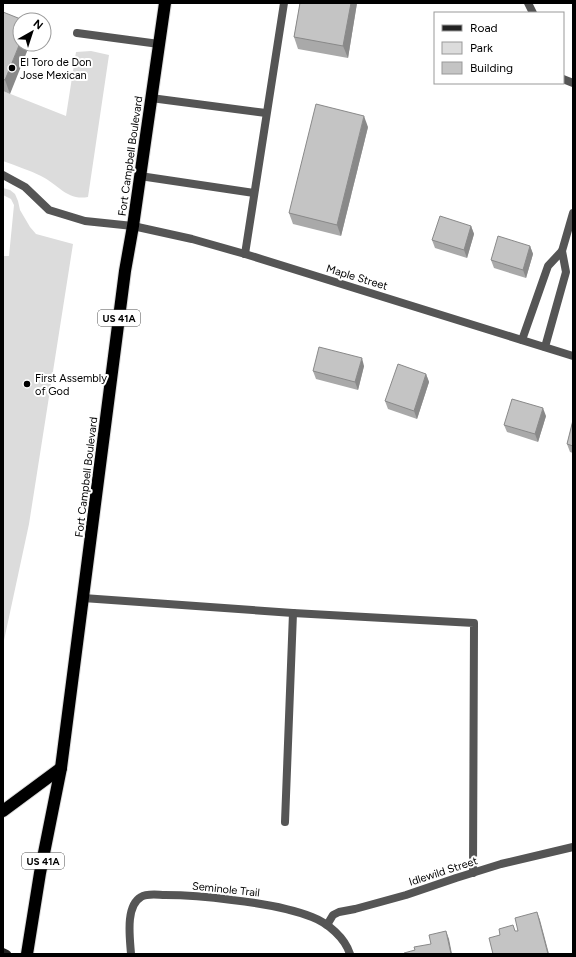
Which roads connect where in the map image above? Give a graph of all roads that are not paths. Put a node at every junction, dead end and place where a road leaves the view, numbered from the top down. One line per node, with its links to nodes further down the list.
1 (165, 3): 6 (highway, Fort Campbell Boulevard / US 41A)
2 (284, 3): 8 (street)
3 (528, 3): 4 (street)
4 (532, 12)
5 (77, 33): 6 (street)
6 (159, 44): 7 (highway, Fort Campbell Boulevard / US 41A)
7 (151, 98): 8 (street); 10 (highway, Fort Campbell Boulevard / US 41A)
8 (266, 113): 11 (street)
9 (3, 175): 13 (street, Maple Street)
10 (140, 176): 11 (street); 13 (highway, Fort Campbell Boulevard / US 41A)
11 (254, 193): 15 (street)
12 (573, 213): 14 (street)
13 (133, 226): 15 (street, Maple Street); 19 (highway, Fort Campbell Boulevard / US 41A)
14 (562, 251): 16 (street); 17 (street)
15 (245, 254): 16 (street, Maple Street)
16 (522, 340): 17 (street, Maple Street)
17 (545, 347): 18 (street, Maple Street)
18 (573, 356)
19 (83, 598): 20 (street); 21 (highway, Fort Campbell Boulevard / US 41A)
20 (293, 613): 23 (street); 25 (street)
21 (61, 768): 22 (highway); 29 (highway, Fort Campbell Boulevard / US 41A)
22 (3, 811)
23 (285, 822)
24 (573, 846): 25 (street, Idlewild Street)
25 (473, 873): 26 (street, Idlewild Street)
26 (327, 925): 30 (street, Seminole Trail); 31 (street, Seminole Trail)
27 (3, 952): 28 (main road)
28 (7, 954)
29 (27, 954)
30 (131, 954)
31 (350, 954)

